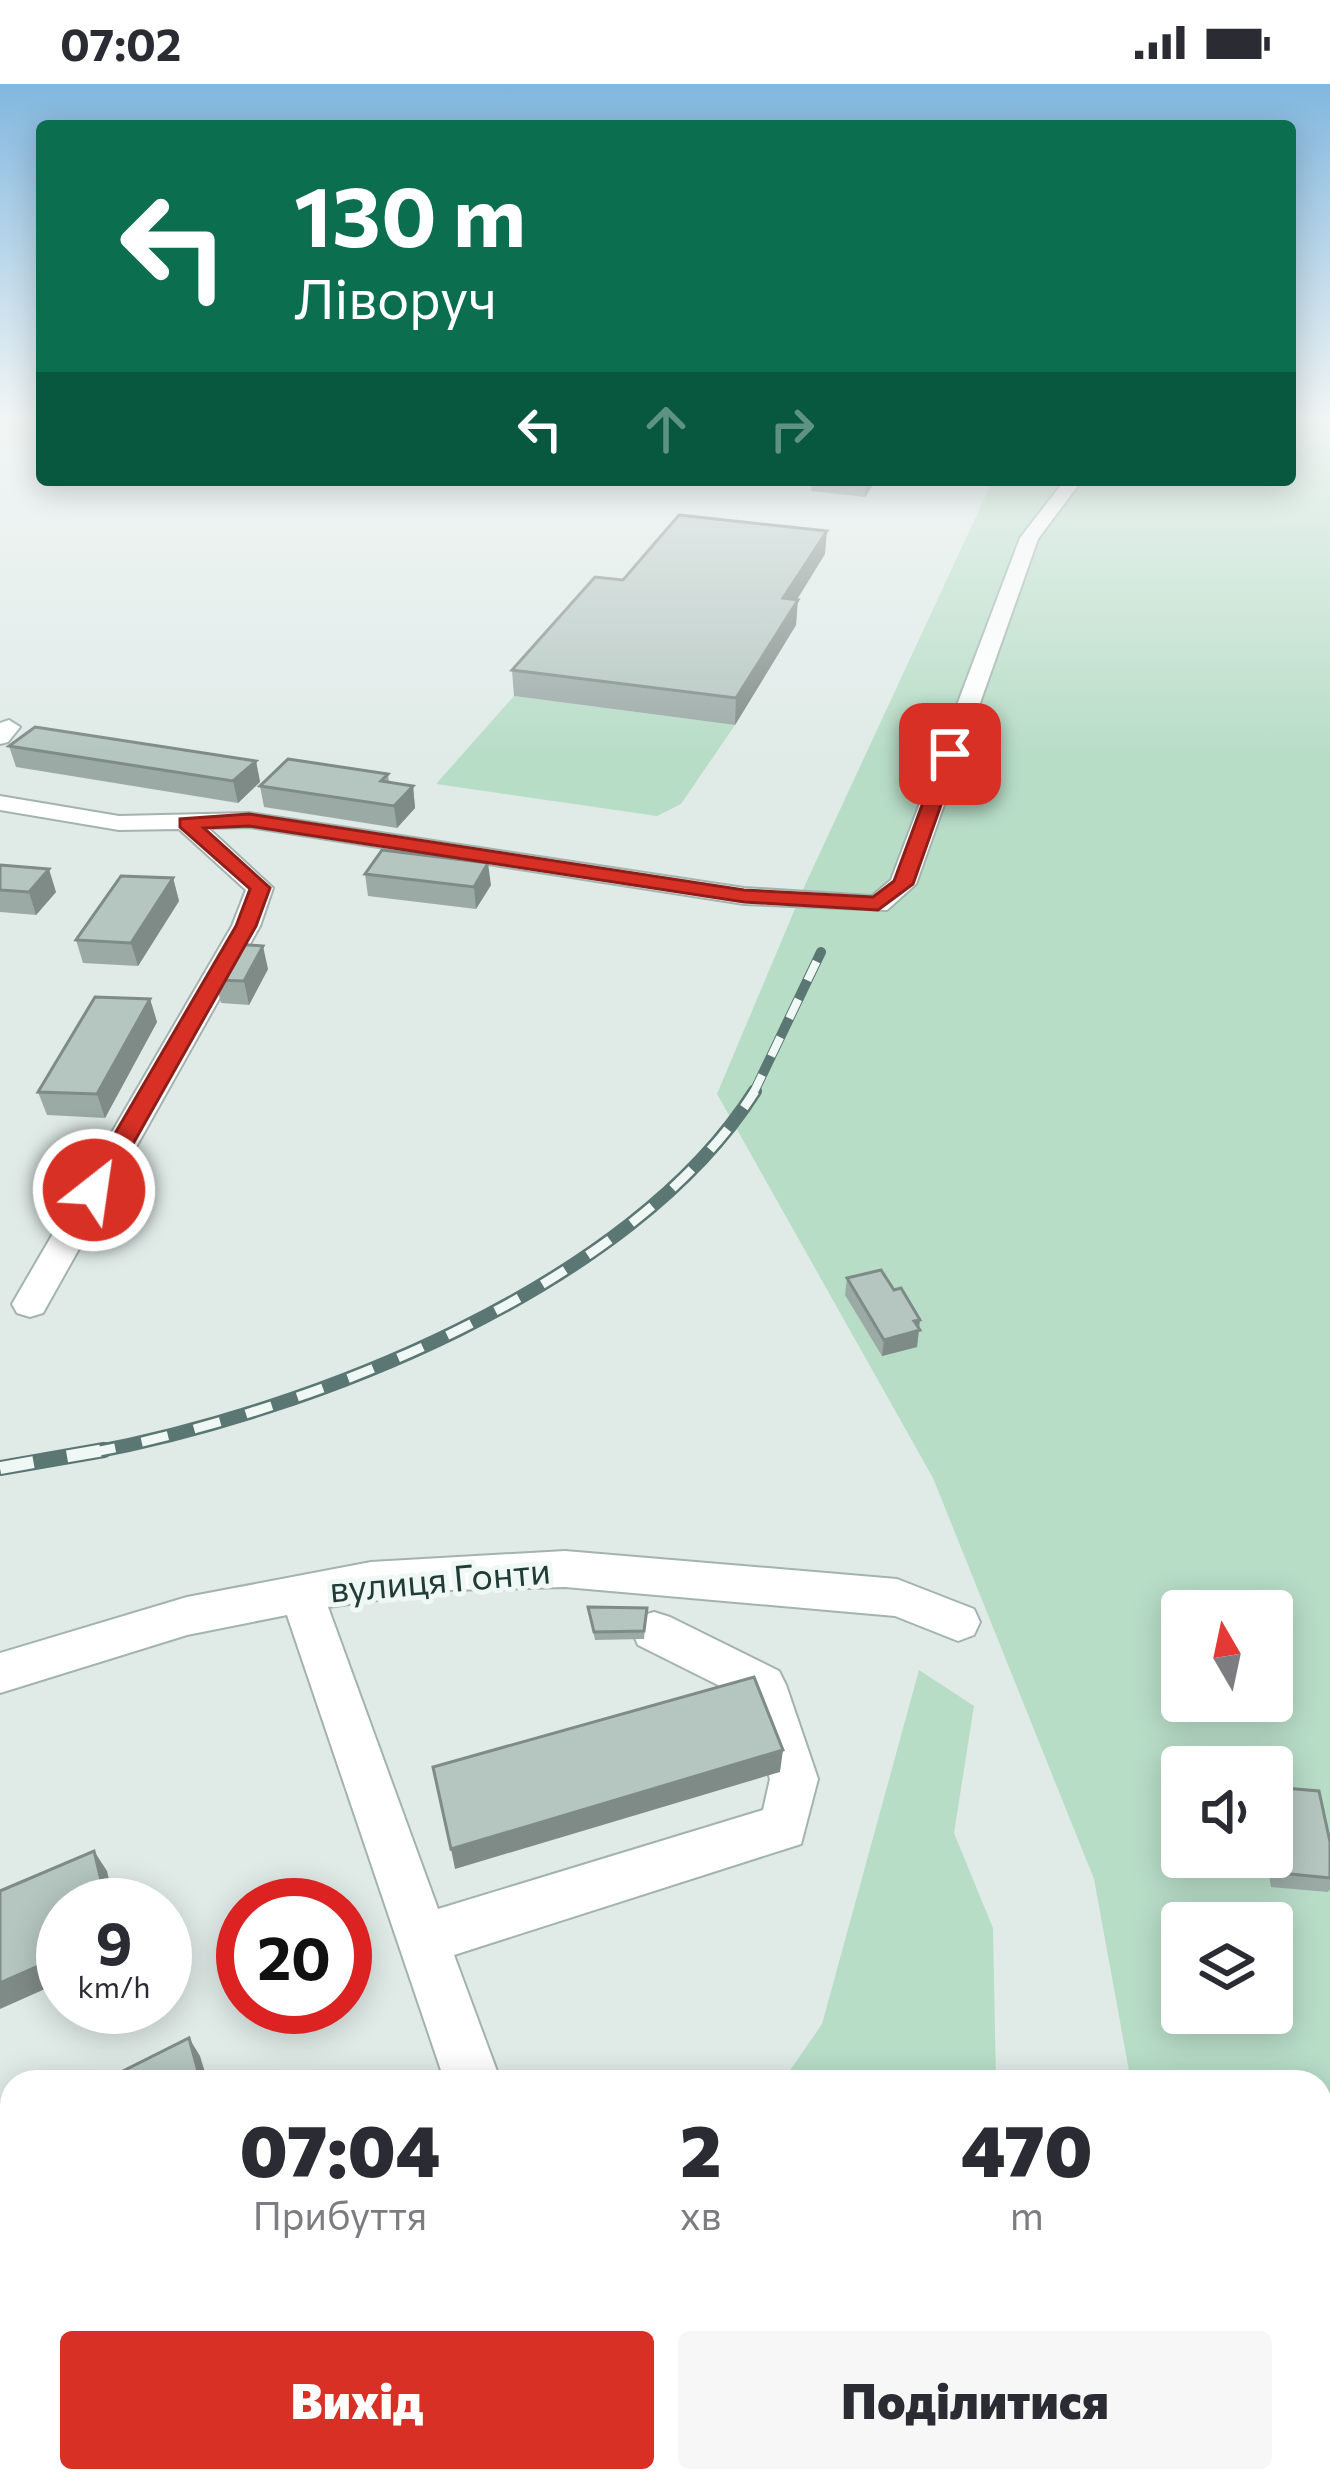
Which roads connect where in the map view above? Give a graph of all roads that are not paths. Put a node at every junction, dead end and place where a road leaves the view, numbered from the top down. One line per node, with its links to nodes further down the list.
1 (1036, 528): 5 (street)
2 (0, 726): 3 (street)
3 (0, 737)
4 (0, 803): 5 (street)
5 (187, 823): 6 (street)
6 (30, 1304)
7 (301, 1593): 8 (street, вулиця Гонти); 10 (street, вулиця Гонти); 11 (street)
8 (958, 1622)
9 (655, 1631): 11 (street)
10 (0, 1673)
11 (423, 1940): 12 (street)
12 (469, 2070)

